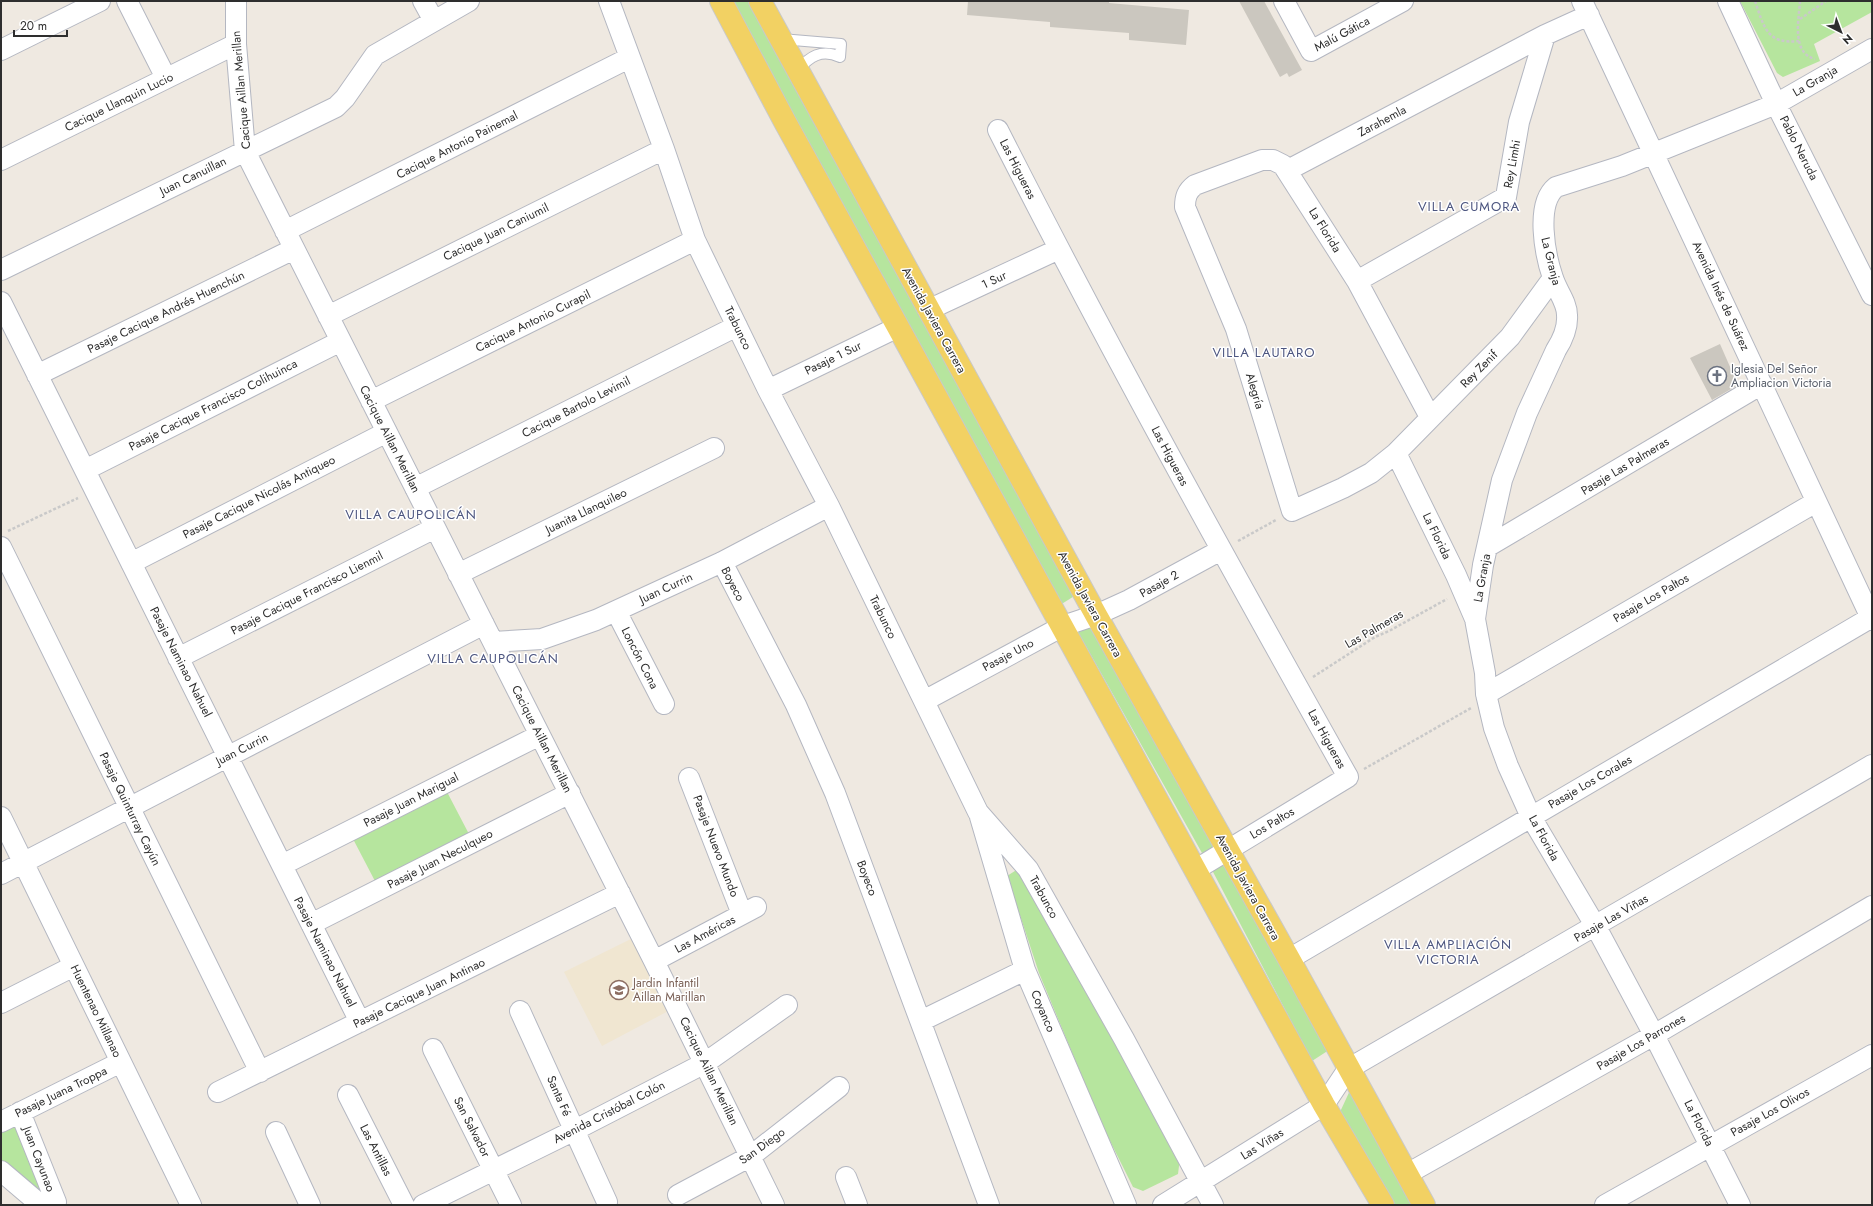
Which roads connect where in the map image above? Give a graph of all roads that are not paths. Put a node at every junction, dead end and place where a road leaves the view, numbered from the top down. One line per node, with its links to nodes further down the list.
1 (100, 1): 18 (street)
2 (127, 1): 21 (street)
3 (236, 1): 16 (street, Cacique Aillan Merillan)
4 (423, 1): 13 (street)
5 (469, 1): 13 (street, Juan Canuillan)
6 (609, 1): 19 (street, Trabunco)
7 (721, 1): 41 (main road)
8 (760, 1): 15 (main road, Avenida Javiera Carrera)
9 (1284, 1): 10 (street, Malú Gática)
10 (1403, 1)
11 (1728, 1): 22 (street, Pablo Neruda)
12 (1586, 8): 14 (street, Zarahemla); 26 (street, Avenida Inés de Suárez)
13 (434, 21): 25 (street, Juan Canuillan)
14 (1545, 35): 28 (street, Zarahemla); 35 (street, Rey Limhi)
15 (780, 38): 20 (main road, Avenida Javiera Carrera); 20 (lane)
16 (236, 44): 21 (street, Cacique Llanquin Lucio); 25 (street, Cacique Aillan Merillan)
17 (1872, 49): 22 (street, La Granja)
18 (1, 50)
19 (629, 58): 24 (street, Trabunco); 29 (street, Cacique Antonio Painemal)
20 (797, 71): 38 (main road, Avenida Javiera Carrera)
21 (166, 78): 27 (street, Cacique Llanquin Lucio)
22 (1776, 104): 26 (street, La Granja); 36 (street, Pablo Neruda)
23 (998, 130): 32 (street, Las Higueras)
24 (664, 149): 30 (street, Trabunco); 39 (street, Cacique Juan Caniumil)
25 (245, 151): 29 (street, Cacique Aillan Merillan); 33 (street, Juan Canuillan)
26 (1653, 152): 34 (street, La Granja); 44 (street, Avenida Inés de Suárez)
27 (1, 160)
28 (1288, 170): 35 (street, La Florida); 50 (street, Alegría)
29 (285, 231): 31 (street, Cacique Aillan Merillan)
30 (695, 240): 40 (street, Trabunco); 46 (street, Cacique Antonio Curapil)
31 (294, 249): 39 (street, Cacique Aillan Merillan); 43 (street, Pasaje Cacique Andrés Huenchún)
32 (1059, 249): 38 (street, 1 Sur); 58 (street, Las Higueras)
33 (1, 270)
34 (1553, 278): 47 (street, Rey Zenif); 57 (street, La Granja)
35 (1357, 281): 47 (street, La Florida)
36 (1872, 295)
37 (1, 302): 43 (street, Pasaje Naminao Nahuel)
38 (928, 310): 63 (main road, Avenida Javiera Carrera)
39 (328, 316): 42 (street, Cacique Aillan Merillan)
40 (737, 326): 45 (street, Trabunco); 52 (street, Cacique Bartolo Levimil)
41 (898, 327): 45 (street, Pasaje 1 Sur); 67 (main road)
42 (341, 341): 46 (street, Cacique Aillan Merillan); 51 (street, Pasaje Cacique Francisco Colihuinca)
43 (37, 375): 51 (street, Pasaje Naminao Nahuel)
44 (1762, 384): 53 (street, Avenida Inés de Suárez); 57 (street, Pasaje Las Palmeras)
45 (768, 390): 54 (street, Trabunco)
46 (371, 402): 48 (street, Cacique Aillan Merillan)
47 (1430, 417): 50 (street, Rey Zenif)
48 (387, 432): 52 (street, Cacique Aillan Merillan); 60 (street, Pasaje Cacique Nicolás Antiqueo)
49 (714, 448): 61 (street, Juanita Llanquileo)
50 (1396, 453): 65 (street, La Florida)
51 (85, 470): 60 (street, Pasaje Naminao Nahuel)
52 (415, 488): 55 (street, Cacique Aillan Merillan)
53 (1816, 502): 64 (street, Avenida Inés de Suárez); 70 (street, Pasaje Los Paltos)
54 (829, 506): 59 (street, Juan Currin); 71 (street, Trabunco)
55 (435, 528): 61 (street, Cacique Aillan Merillan); 69 (street, Pasaje Cacique Francisco Lienmil)
56 (1, 547): 79 (street, Pasaje Quinturray Cayún)
57 (1487, 547): 65 (street, La Granja)
58 (1221, 550): 63 (street, Pasaje 2); 76 (street, Las Higueras)
59 (722, 562): 62 (street, Juan Currin); 101 (street, Boyeco)
60 (131, 563): 69 (street, Pasaje Naminao Nahuel)
61 (458, 574): 66 (street, Cacique Aillan Merillan)
62 (616, 611): 68 (street, Juan Currin); 72 (street, Loncón Cona)
63 (1096, 615): 67 (street, Pasaje Uno); 83 (main road, Avenida Javiera Carrera)
64 (1872, 618): 82 (street, Pasaje Los Corales)
65 (1475, 619): 70 (street, La Florida)
66 (484, 624): 68 (street, Cacique Aillan Merillan); 74 (street, Juan Currin)
67 (1063, 626): 71 (street, Pasaje Uno); 86 (main road)
68 (493, 642): 73 (street, Cacique Aillan Merillan)
69 (178, 658): 74 (street, Pasaje Naminao Nahuel)
70 (1486, 694): 82 (street, La Florida)
71 (924, 701): 80 (street, Trabunco)
72 (664, 704)
73 (540, 735): 78 (street, Cacique Aillan Merillan); 85 (street, Pasaje Juan Marigual)
74 (228, 756): 79 (street, Juan Currin); 85 (street, Pasaje Naminao Nahuel)
75 (1872, 765): 92 (street, Pasaje Las Viñas)
76 (1348, 777): 83 (street, Los Paltos)
77 (689, 778): 90 (street, Pasaje Nuevo Mundo)
78 (570, 793): 88 (street, Cacique Aillan Merillan); 91 (street, Pasaje Juan Neculqueo)
79 (129, 808): 84 (street, Juan Currin); 108 (street, Pasaje Quinturray Cayún)
80 (978, 812): 96 (street, Coyanco); 123 (street, Trabunco)
81 (1, 817): 84 (street, Huentenao Millanao)
82 (1532, 817): 92 (street, La Florida); 93 (street, Pasaje Los Corales)
83 (1227, 850): 86 (street, Los Paltos); 93 (main road, Avenida Javiera Carrera)
84 (23, 862): 87 (street, Juan Currin); 95 (street, Huentenao Millanao)
85 (282, 865): 91 (street, Pasaje Naminao Nahuel)
86 (1196, 870): 112 (main road)
87 (1, 874)
88 (620, 893): 94 (street, Cacique Aillan Merillan); 100 (street, Pasaje Cacique Juan Antinao)
89 (1872, 906): 102 (street, Pasaje Los Parrones)
90 (749, 910): 94 (street, Las Américas)
91 (311, 924): 100 (street, Pasaje Naminao Nahuel)
92 (1596, 927): 102 (street, La Florida); 107 (street, Pasaje Las Viñas)
93 (1289, 959): 107 (main road, Avenida Javiera Carrera)
94 (654, 961): 106 (street, Cacique Aillan Merillan)
95 (74, 966): 97 (street); 105 (street, Huentenao Millanao)
96 (1026, 970): 101 (street); 136 (street, Coyanco)
97 (1, 1003)
98 (787, 1005): 106 (street, Avenida Cristóbal Colón)
99 (520, 1011): 115 (street, Santa Fé)
100 (360, 1022): 108 (street, Pasaje Cacique Juan Antinao)
101 (921, 1022): 135 (street, Boyeco)
102 (1654, 1035): 117 (street, La Florida); 121 (street, Pasaje Los Parrones)
103 (432, 1049): 119 (street, San Salvador)
104 (1872, 1055): 117 (street, Pasaje Los Olivos)
105 (122, 1062): 113 (street, Pasaje Juana Troppa); 128 (street, Huentenao Millanao)
106 (705, 1063): 115 (street, Avenida Cristóbal Colón); 118 (street, Cacique Aillan Merillan)
107 (1348, 1069): 112 (street, Las Viñas); 121 (main road, Avenida Javiera Carrera)
108 (260, 1072): 110 (street, Pasaje Cacique Juan Antinao)
109 (839, 1087): 118 (street, San Diego)
110 (218, 1092)
111 (348, 1095): 130 (street, Las Antillas)
112 (1324, 1105): 123 (street, Las Viñas); 139 (main road)
113 (20, 1112): 114 (street, Pasaje Juana Troppa); 127 (street, Juan Cayunao)
114 (1, 1122)
115 (575, 1130): 119 (street, Avenida Cristóbal Colón); 125 (street, Santa Fé)
116 (276, 1132): 129 (street)
117 (1710, 1146): 141 (street, Pasaje Los Olivos); 142 (street, La Florida)
118 (751, 1156): 124 (street, San Diego); 133 (street, Cacique Aillan Merillan)
119 (494, 1170): 131 (street, Avenida Cristóbal Colón); 132 (street, San Salvador)
120 (1, 1171): 126 (street)
121 (1407, 1174): 140 (main road, Avenida Javiera Carrera)
122 (846, 1177): 134 (street)
123 (1201, 1183): 137 (street, Las Viñas); 138 (street, Trabunco)
124 (678, 1195)
125 (607, 1202)
126 (41, 1205)
127 (52, 1205)
128 (192, 1205)
129 (310, 1205)
130 (404, 1205)
131 (423, 1205)
132 (511, 1205)
133 (774, 1205)
134 (857, 1205)
135 (989, 1205)
136 (1126, 1205)
137 (1163, 1205)
138 (1212, 1205)
139 (1383, 1205)
140 (1424, 1205)
141 (1605, 1205)
142 (1740, 1205)

